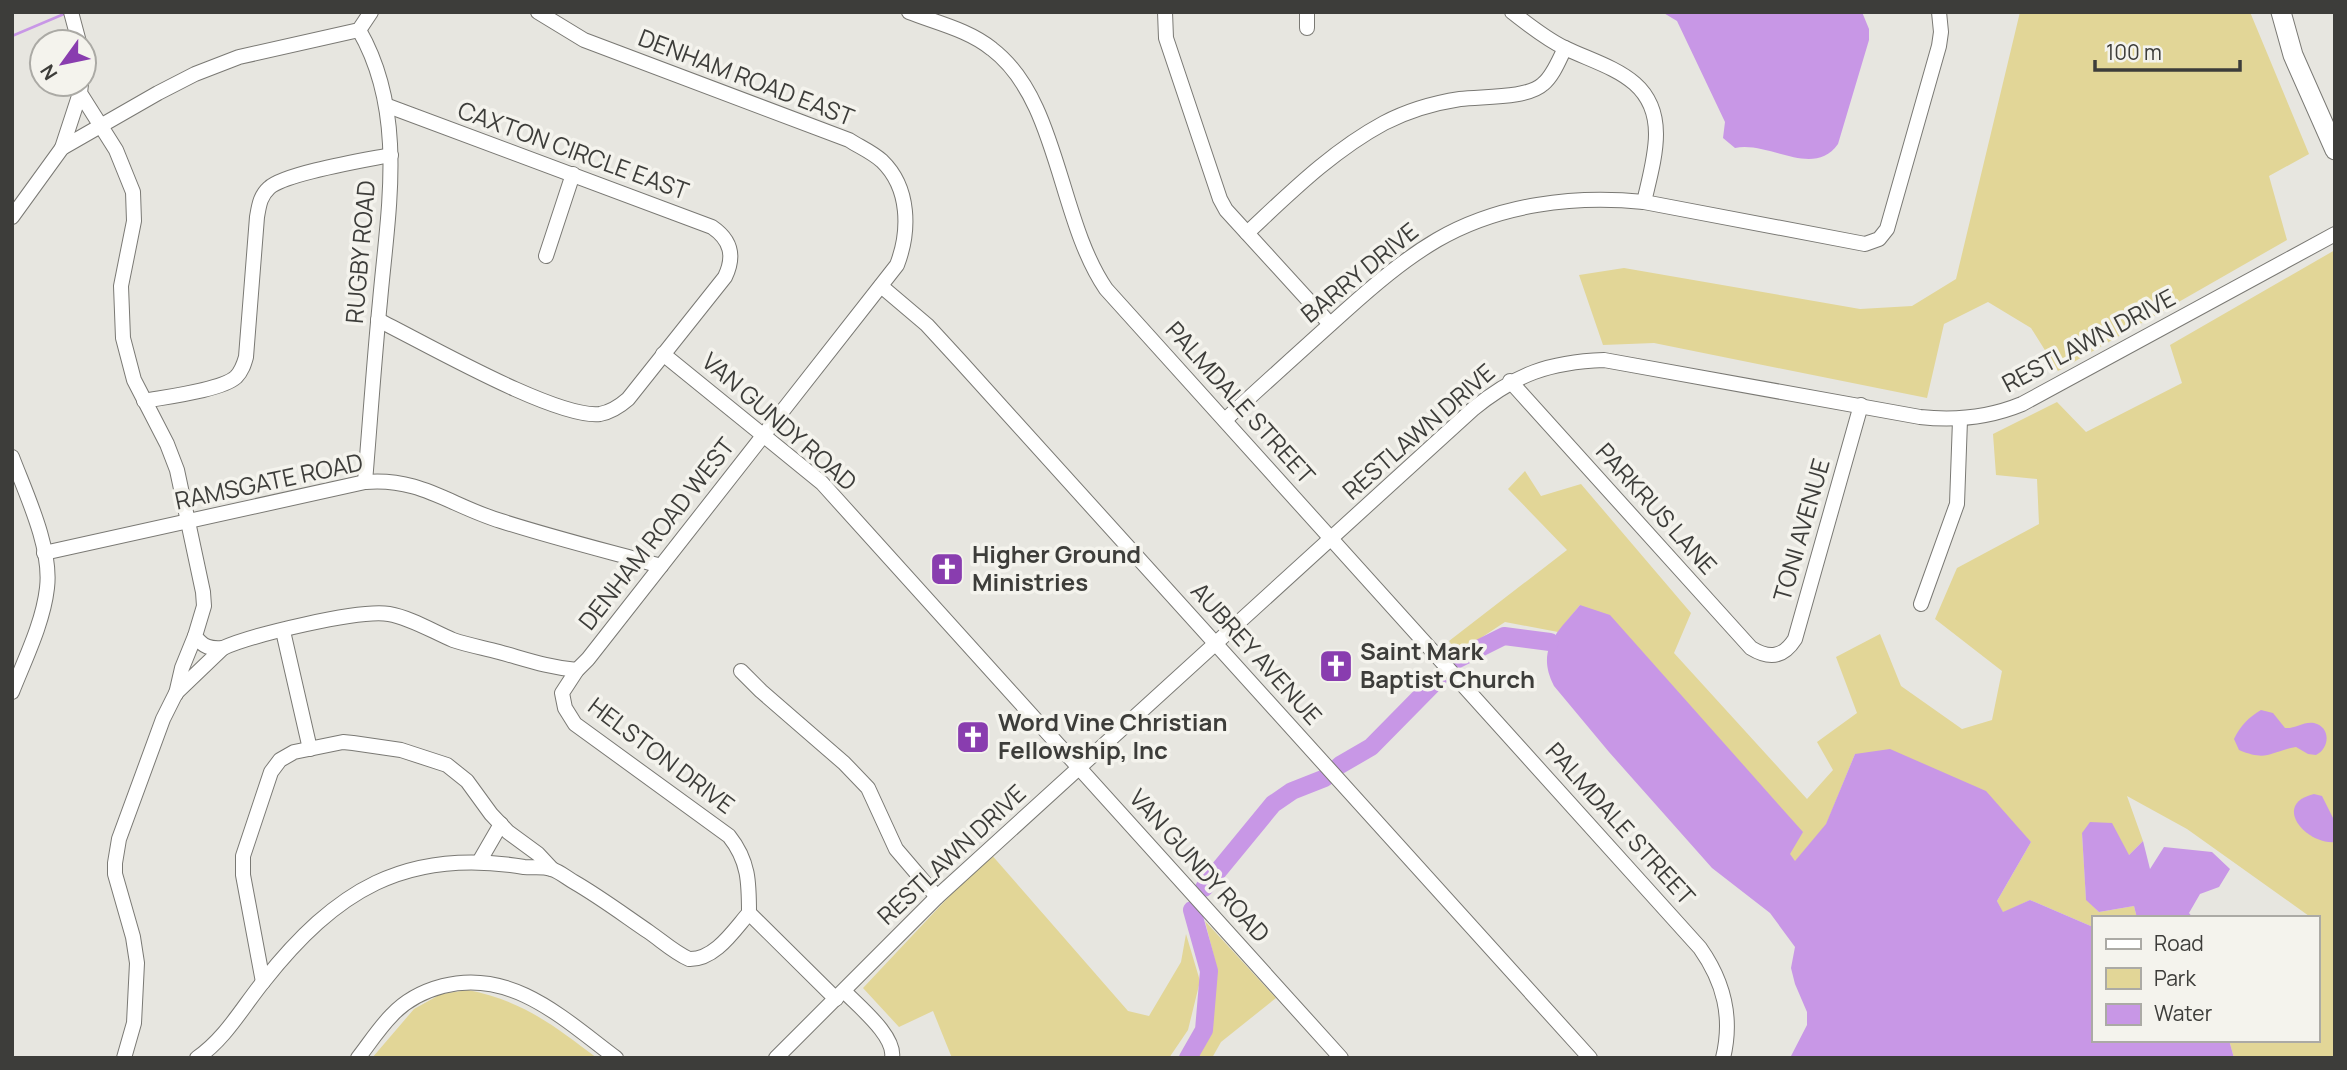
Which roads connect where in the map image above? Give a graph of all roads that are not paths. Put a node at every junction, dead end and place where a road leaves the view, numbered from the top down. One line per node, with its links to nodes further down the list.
1 (371, 12): 10 (street)
2 (538, 12): 22 (street, DENHAM ROAD EAST)
3 (909, 12): 33 (street, PALMDALE STREET)
4 (1165, 12): 23 (street)
5 (1307, 12): 9 (street)
6 (1512, 12): 11 (street)
7 (1939, 12): 20 (street, BARRY DRIVE)
8 (2281, 12): 17 (main road)
9 (1307, 28)
10 (359, 30): 14 (street, RUGBY ROAD); 15 (street)
11 (1565, 48): 20 (street); 23 (street)
12 (77, 98): 16 (street)
13 (85, 98): 15 (street)
14 (388, 106): 18 (street, RUGBY ROAD); 19 (street, CAXTON CIRCLE EAST)
15 (101, 124): 16 (street); 31 (street)
16 (62, 148): 21 (street)
17 (2335, 150)
18 (391, 155): 27 (street, RUGBY ROAD); 31 (street)
19 (573, 174): 25 (street); 29 (street, CAXTON CIRCLE EAST)
20 (1644, 202): 28 (street, BARRY DRIVE)
21 (12, 217)
22 (906, 217): 26 (street, DENHAM ROAD WEST)
23 (1247, 233): 28 (street)
24 (2335, 234): 34 (street, RESTLAWN DRIVE)
25 (546, 256)
26 (881, 286): 35 (street, DENHAM ROAD WEST); 45 (street, AUBREY AVENUE)
27 (378, 320): 29 (street); 37 (street, RUGBY ROAD)
28 (1330, 324): 33 (street, BARRY DRIVE)
29 (663, 354): 35 (street, VAN GUNDY ROAD)
30 (1510, 382): 32 (street, RESTLAWN DRIVE); 39 (street, RESTLAWN DRIVE); 47 (street, PARKRUS LANE)
31 (144, 401): 38 (street)
32 (1861, 405): 34 (street, RESTLAWN DRIVE); 47 (street, TONI AVENUE)
33 (1225, 420): 39 (street, PALMDALE STREET)
34 (1960, 420): 42 (street)
35 (764, 435): 41 (street, DENHAM ROAD WEST); 55 (street, VAN GUNDY ROAD)
36 (12, 457): 40 (street)
37 (365, 482): 38 (street, RAMSGATE ROAD); 41 (street, RAMSGATE ROAD)
38 (189, 523): 40 (street, RAMSGATE ROAD); 44 (street)
39 (1332, 539): 45 (street, RESTLAWN DRIVE); 73 (street, PALMDALE STREET)
40 (44, 553): 51 (street)
41 (661, 566): 49 (street, DENHAM ROAD WEST)
42 (1921, 604)
43 (283, 631): 46 (street, HELSTON DRIVE); 48 (street, HELSTON DRIVE); 54 (street)
44 (195, 636): 46 (street); 53 (street)
45 (1216, 644): 55 (street, RESTLAWN DRIVE); 72 (street, AUBREY AVENUE)
46 (223, 649): 53 (street)
47 (1773, 657)
48 (547, 667): 49 (street, HELSTON DRIVE); 52 (street)
49 (577, 670): 52 (street, HELSTON DRIVE)
50 (741, 670): 59 (street)
51 (12, 692)
52 (562, 693): 60 (street, HELSTON DRIVE)
53 (176, 694): 65 (street)
54 (310, 749): 56 (street); 61 (street)
55 (1079, 767): 59 (street, RESTLAWN DRIVE); 71 (street, VAN GUNDY ROAD)
56 (501, 824): 57 (street); 58 (street)
57 (478, 862): 58 (street); 62 (street)
58 (552, 869): 60 (street)
59 (937, 897): 64 (street, RESTLAWN DRIVE)
60 (749, 913): 64 (street)
61 (257, 944): 62 (street); 63 (street)
62 (287, 953): 63 (street)
63 (263, 982): 66 (street)
64 (840, 995): 69 (street, RESTLAWN DRIVE); 70 (street)
65 (124, 1058)
66 (197, 1058)
67 (358, 1058): 68 (street)
68 (616, 1058)
69 (776, 1058)
70 (892, 1058)
71 (1341, 1058)
72 (1590, 1058)
73 (1723, 1058)

